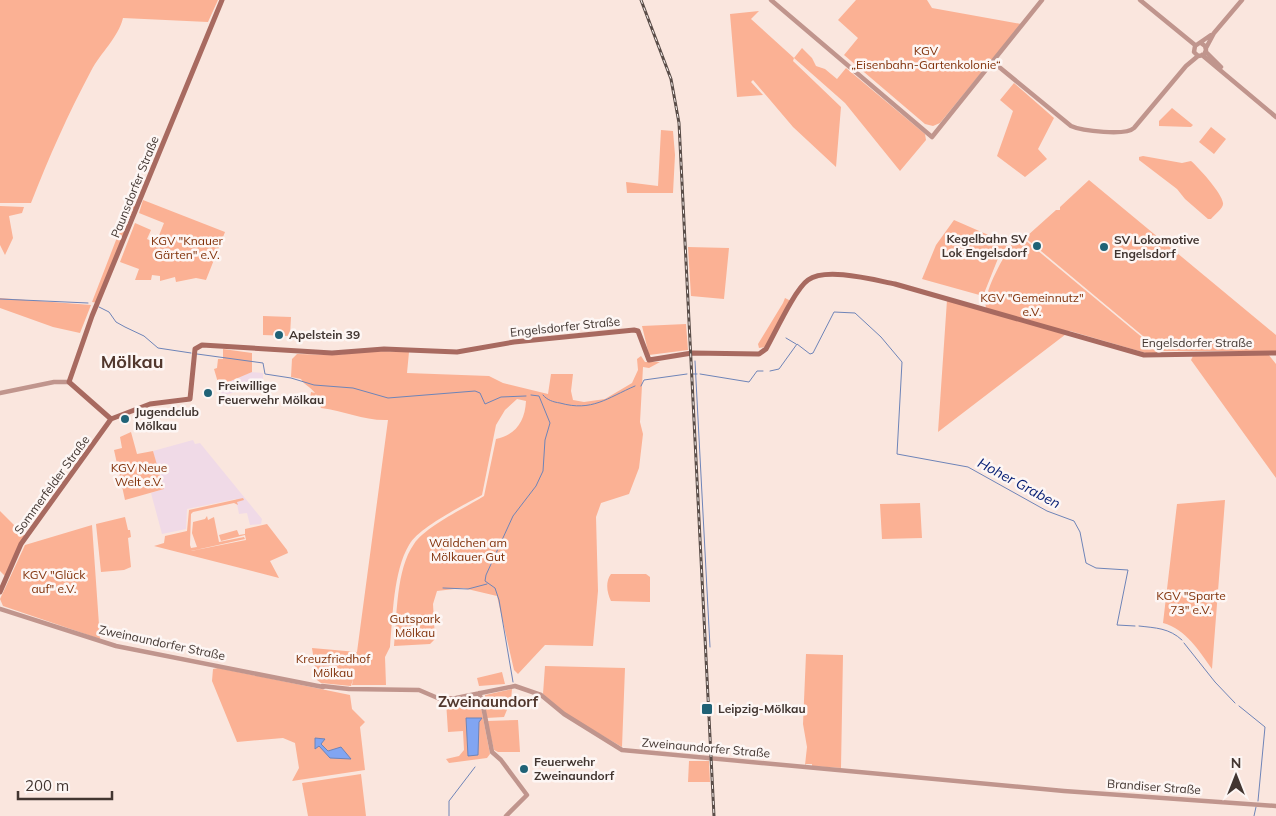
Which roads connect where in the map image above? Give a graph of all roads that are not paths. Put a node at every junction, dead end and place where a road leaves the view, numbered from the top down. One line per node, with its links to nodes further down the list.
1 (222, 0): 17 (main road, Paunsdorfer Straße)
2 (771, 0): 14 (street)
3 (1042, 0): 11 (street)
4 (1140, 0): 8 (street)
5 (1242, 0): 6 (street)
6 (1214, 33): 7 (street); 10 (street)
7 (1201, 43): 8 (street); 10 (street)
8 (1195, 45): 9 (street)
9 (1194, 51): 10 (street); 12 (street)
10 (1203, 53): 12 (street); 13 (street)
11 (993, 62): 12 (street); 15 (street)
12 (1188, 64)
13 (1276, 117)
14 (915, 122): 15 (street); 15 (street)
15 (936, 132)
16 (1276, 353): 19 (main road, Engelsdorfer Straße)
17 (69, 382): 18 (street); 19 (main road)
18 (0, 393)
19 (111, 419): 20 (main road, Sommerfelder Straße)
20 (0, 592)
21 (0, 609): 22 (street, Zweinaundorfer Straße)
22 (479, 693): 23 (street, Zweinaundorfer Straße); 25 (street)
23 (1091, 793): 24 (street, Brandiser Straße)
24 (1276, 806)
25 (506, 816)

